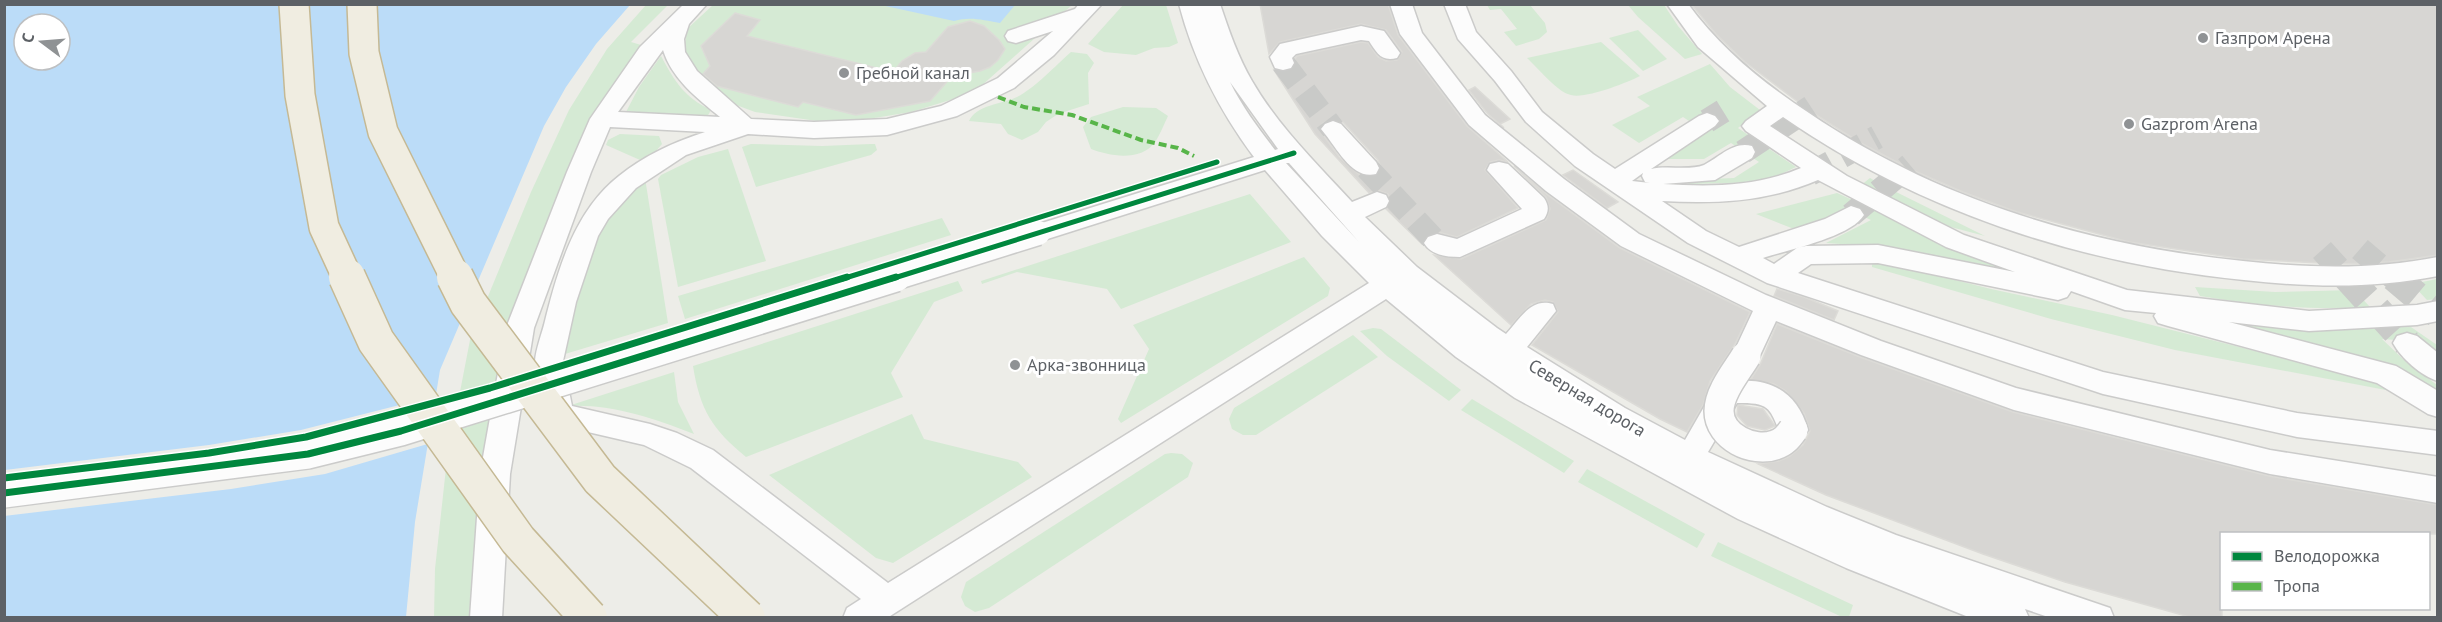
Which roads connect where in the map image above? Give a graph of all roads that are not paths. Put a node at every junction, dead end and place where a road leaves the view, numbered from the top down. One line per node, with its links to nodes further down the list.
1 (294, 4): 47 (highway, bridge)
2 (362, 4): 48 (highway, bridge)
3 (697, 4): 10 (street)
4 (1190, 4): 19 (street, Северная дорога)
5 (1209, 4): 19 (street, Северная дорога)
6 (1401, 4): 33 (street)
7 (1454, 4): 23 (street)
8 (1677, 4): 14 (street)
9 (1087, 9): 11 (street); 17 (street)
10 (679, 22): 15 (street); 17 (street)
11 (1016, 36)
12 (1382, 44): 13 (street)
13 (1282, 62)
14 (1782, 107): 29 (street); 32 (street)
15 (602, 119): 17 (street); 46 (street)
16 (1707, 121): 23 (street)
17 (745, 127): 44 (street)
18 (1743, 152): 23 (street)
19 (1288, 158): 20 (street); 25 (street, Северная дорога); 31 (street, Северная дорога); 43 (street, bridge)
20 (1367, 168)
21 (1499, 170): 27 (street)
22 (1810, 174): 23 (street)
23 (1621, 185): 28 (street)
24 (1377, 201): 25 (street)
25 (1349, 214): 31 (street, Северная дорога)
26 (1851, 215): 28 (street)
27 (1438, 244)
28 (1737, 256): 30 (street)
29 (2438, 266)
30 (1776, 276): 32 (street); 40 (street)
31 (1397, 279): 37 (street, Северная дорога); 44 (street)
32 (2125, 300): 35 (street); 39 (street)
33 (1769, 307): 41 (street, bridge); 42 (street)
34 (1543, 311): 37 (street)
35 (2438, 311)
36 (2407, 343): 38 (street)
37 (1499, 359): 41 (street, Северная дорога)
38 (2438, 370)
39 (2438, 406)
40 (2438, 443)
41 (1687, 467): 45 (street, Северная дорога); 50 (street, Северная дорога)
42 (2438, 490)
43 (4, 493)
44 (886, 600): 49 (street)
45 (2052, 610): 51 (street, Северная дорога)
46 (486, 618)
47 (589, 618)
48 (747, 618)
49 (859, 618)
50 (2013, 618)
51 (2098, 618)

